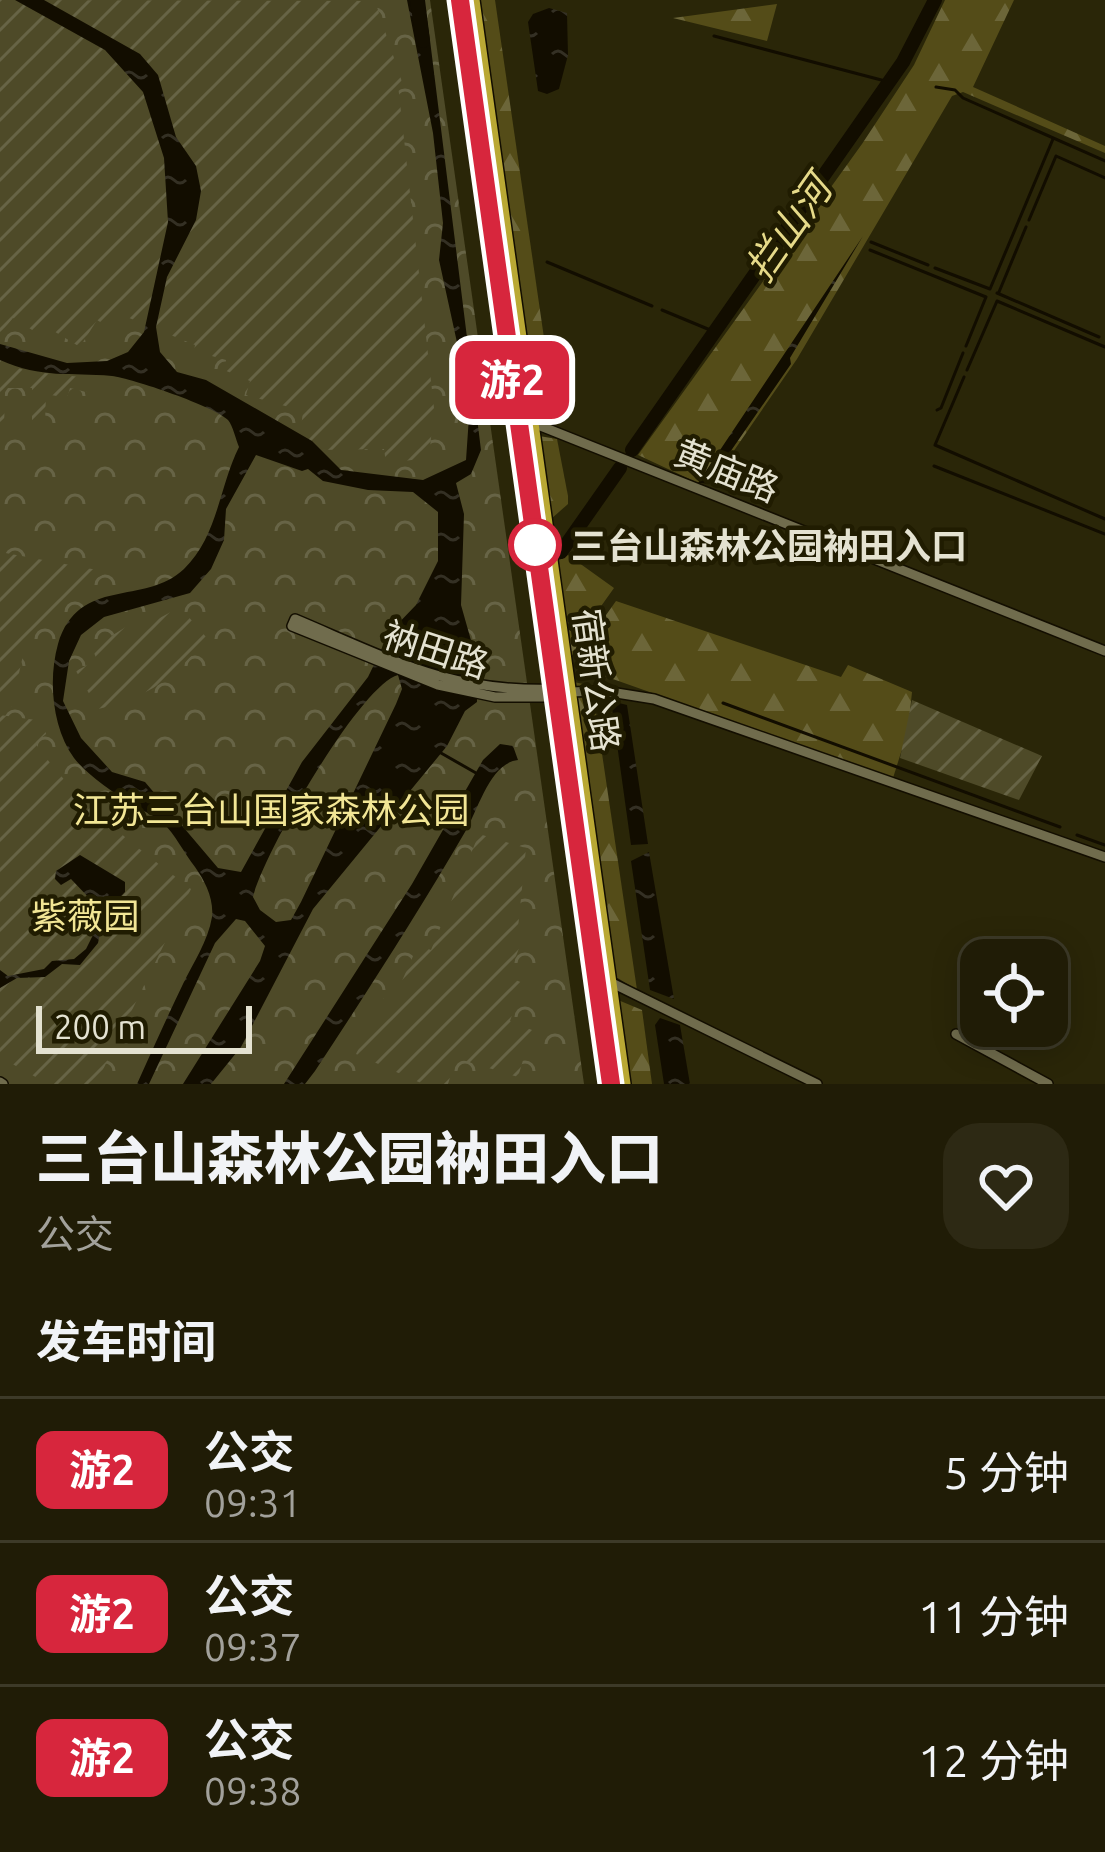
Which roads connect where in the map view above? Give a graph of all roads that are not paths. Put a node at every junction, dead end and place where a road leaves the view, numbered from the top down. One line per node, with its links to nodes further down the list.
1 (460, 0): 6 (highway, 宿新公路)
2 (472, 0): 3 (highway, 宿新公路)
3 (528, 421): 5 (street, 黄庙路); 6 (highway, 宿新公路)
4 (294, 623): 6 (street, 衲田路)
5 (1105, 651)
6 (563, 693): 7 (street, 衲田路); 8 (highway, 宿新公路); 10 (highway, 宿新公路)
7 (1105, 857)
8 (608, 981): 11 (highway, 宿新公路); 12 (street)
9 (956, 1034): 13 (street)
10 (611, 1084)
11 (623, 1084)
12 (817, 1084)
13 (1048, 1084)

